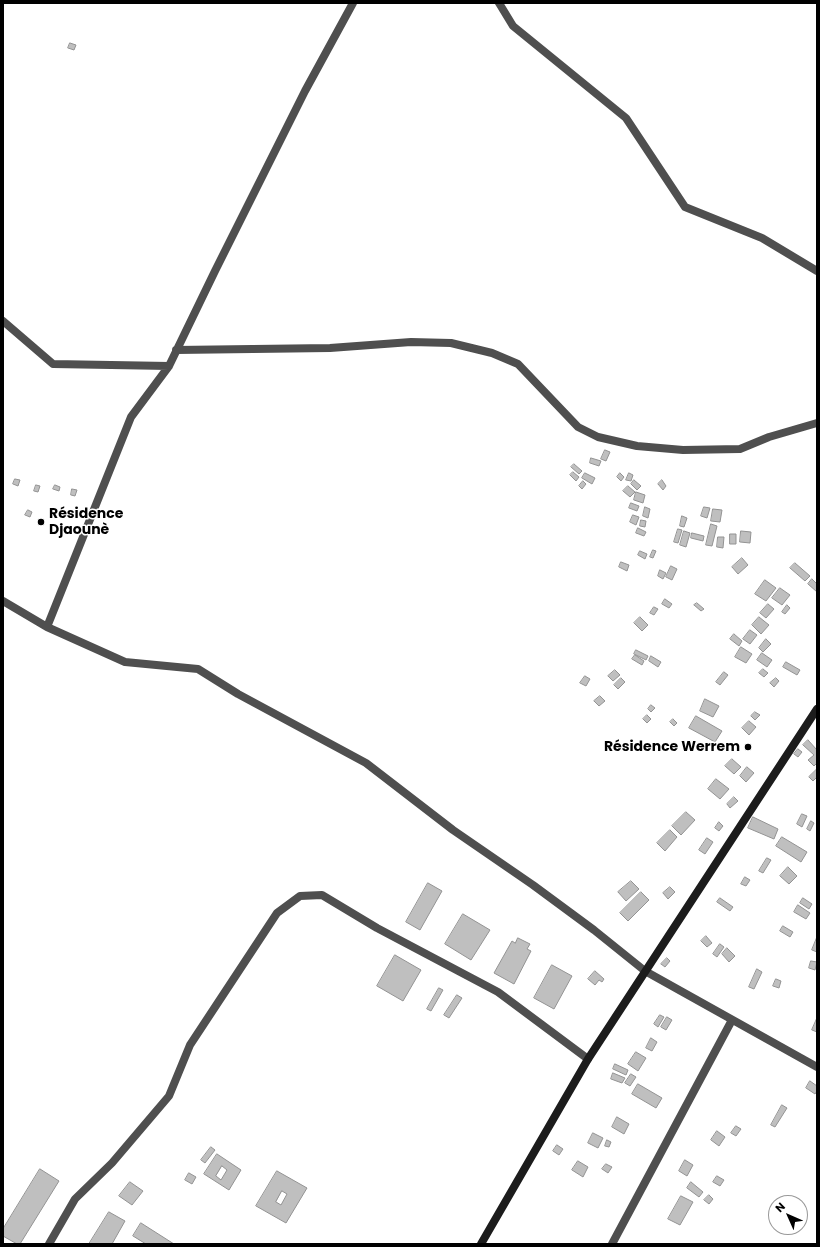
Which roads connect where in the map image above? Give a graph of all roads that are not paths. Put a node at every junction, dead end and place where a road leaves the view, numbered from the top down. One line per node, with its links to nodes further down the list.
1 (353, 3): 5 (street)
2 (499, 3): 3 (street)
3 (817, 271)
4 (3, 321): 6 (street)
5 (176, 350): 6 (street); 7 (street)
6 (169, 366): 9 (street)
7 (817, 423)
8 (3, 602): 9 (street)
9 (48, 627): 11 (street)
10 (817, 709): 11 (street)
11 (645, 972): 12 (street); 13 (street)
12 (732, 1020): 14 (street); 17 (street)
13 (588, 1059): 15 (street); 16 (street)
14 (817, 1067)
15 (49, 1244)
16 (481, 1244)
17 (612, 1244)

